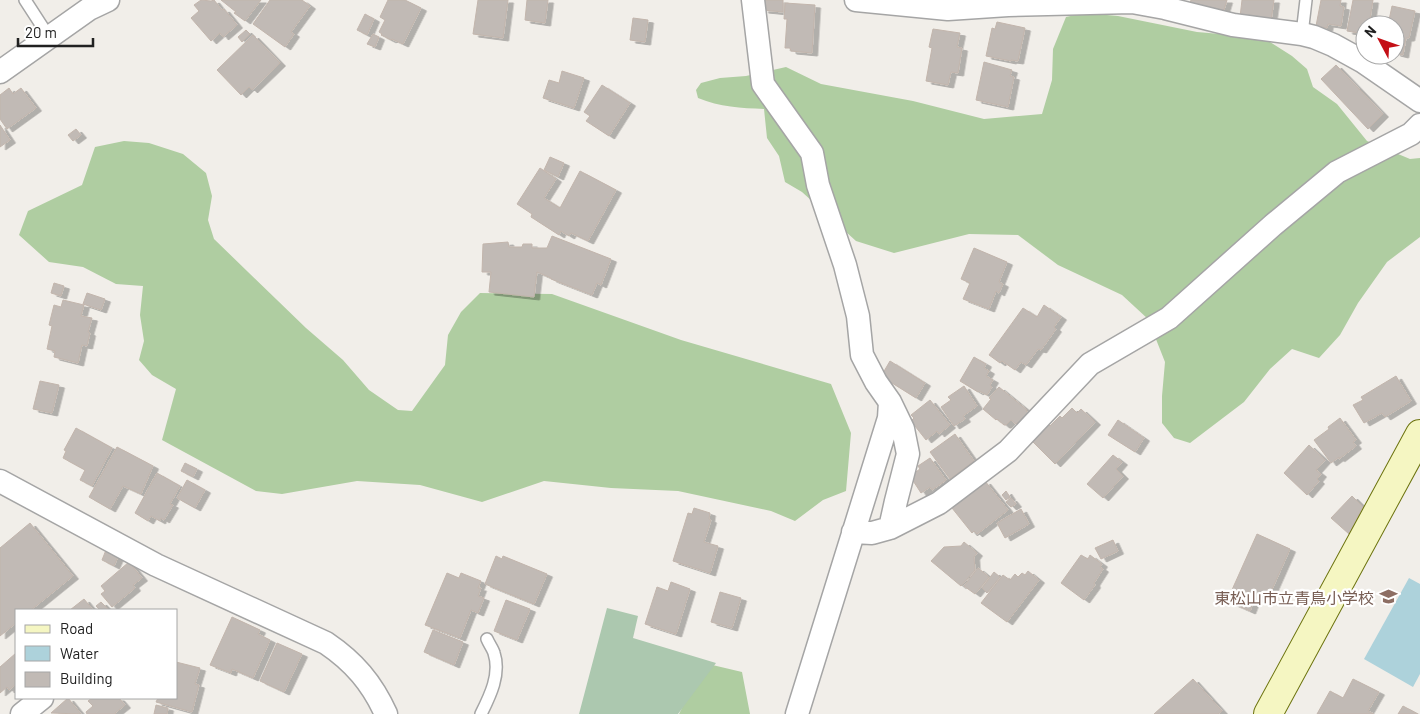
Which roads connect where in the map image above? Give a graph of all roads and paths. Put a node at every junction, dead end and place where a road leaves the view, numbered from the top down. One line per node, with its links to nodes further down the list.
1 (25, 0): 9 (lane)
2 (108, 0): 9 (street)
3 (753, 0): 13 (street)
4 (856, 0): 6 (street)
5 (1306, 0): 8 (lane)
6 (1010, 2): 7 (street)
7 (1166, 4): 8 (street)
8 (1302, 34): 11 (street)
9 (48, 37): 10 (street)
10 (0, 72)
11 (1420, 101)
12 (1420, 125): 16 (street)
13 (890, 402): 16 (street); 17 (street)
14 (1420, 434): 24 (street)
15 (0, 482): 21 (street)
16 (890, 528): 17 (street)
17 (854, 532): 23 (street)
18 (487, 639): 22 (lane)
19 (41, 699): 20 (street)
20 (22, 714)
21 (386, 714)
22 (481, 714)
23 (797, 714)
24 (1268, 714)

